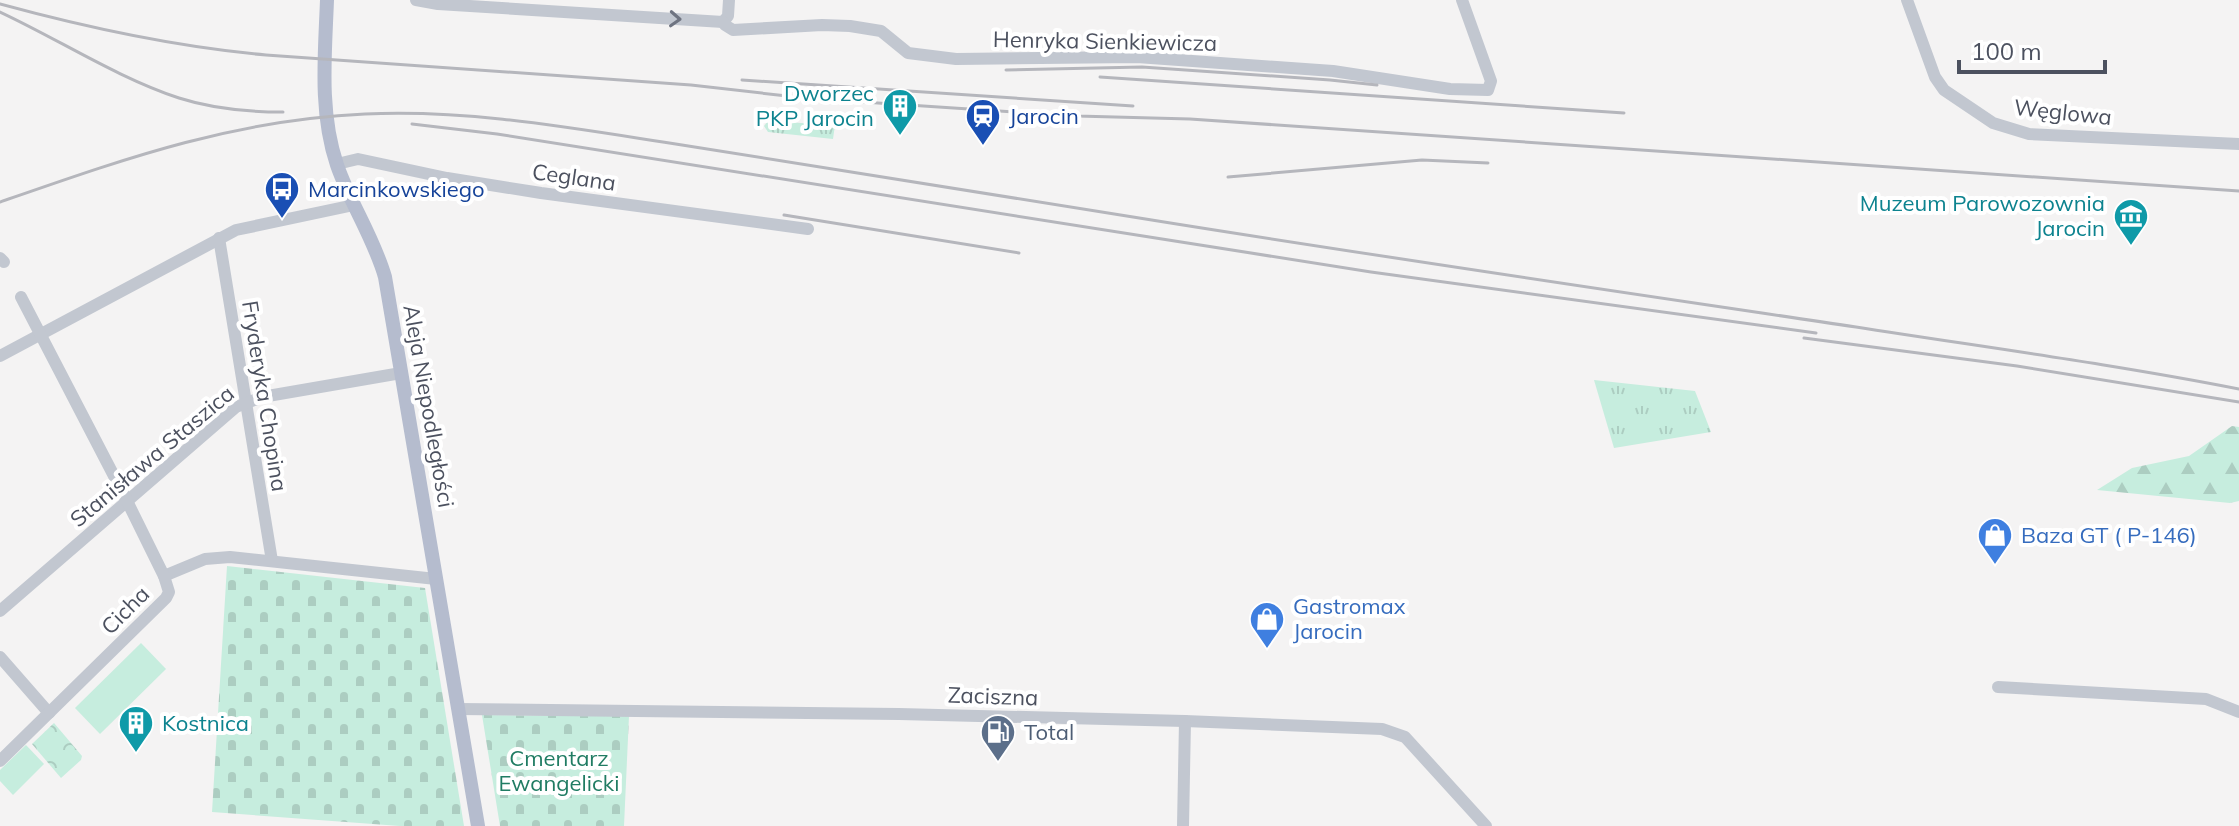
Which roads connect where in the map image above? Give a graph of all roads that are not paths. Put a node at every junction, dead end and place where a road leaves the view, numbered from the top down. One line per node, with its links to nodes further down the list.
1 (327, 0): 8 (main road, Aleja Niepodległości)
2 (416, 0): 6 (street, Henryka Sienkiewicza, one-way to 6)
3 (729, 0): 6 (street)
4 (1462, 0): 6 (street, Henryka Sienkiewicza)
5 (1907, 0): 7 (street, Węglowa)
6 (723, 22)
7 (2239, 144)
8 (337, 164): 9 (main road, Aleja Niepodległości); 10 (street, Ceglana)
9 (354, 205): 11 (street); 15 (main road, Aleja Niepodległości)
10 (808, 229)
11 (219, 238): 13 (street); 16 (street, Fryderyka Chopina)
12 (21, 297): 13 (street)
13 (40, 334): 14 (street); 17 (street)
14 (0, 356)
15 (401, 373): 16 (street, Stanisława Staszica); 20 (main road, Aleja Niepodległości)
16 (246, 401): 17 (street, Stanisława Staszica); 18 (street, Fryderyka Chopina)
17 (127, 501): 19 (street); 21 (street, Stanisława Staszica)
18 (272, 561): 19 (street, Cicha); 20 (street, Cicha)
19 (164, 576): 26 (street, Cicha)
20 (436, 579): 24 (main road, Aleja Niepodległości)
21 (0, 611)
22 (0, 657): 26 (street)
23 (1998, 687): 25 (street)
24 (458, 709): 27 (street, Zaciszna); 29 (main road, Aleja Niepodległości)
25 (2239, 712)
26 (49, 713): 28 (street, Cicha)
27 (1185, 721): 30 (street); 31 (street, Zaciszna)
28 (0, 761)
29 (478, 826)
30 (1183, 826)
31 (1486, 826)

